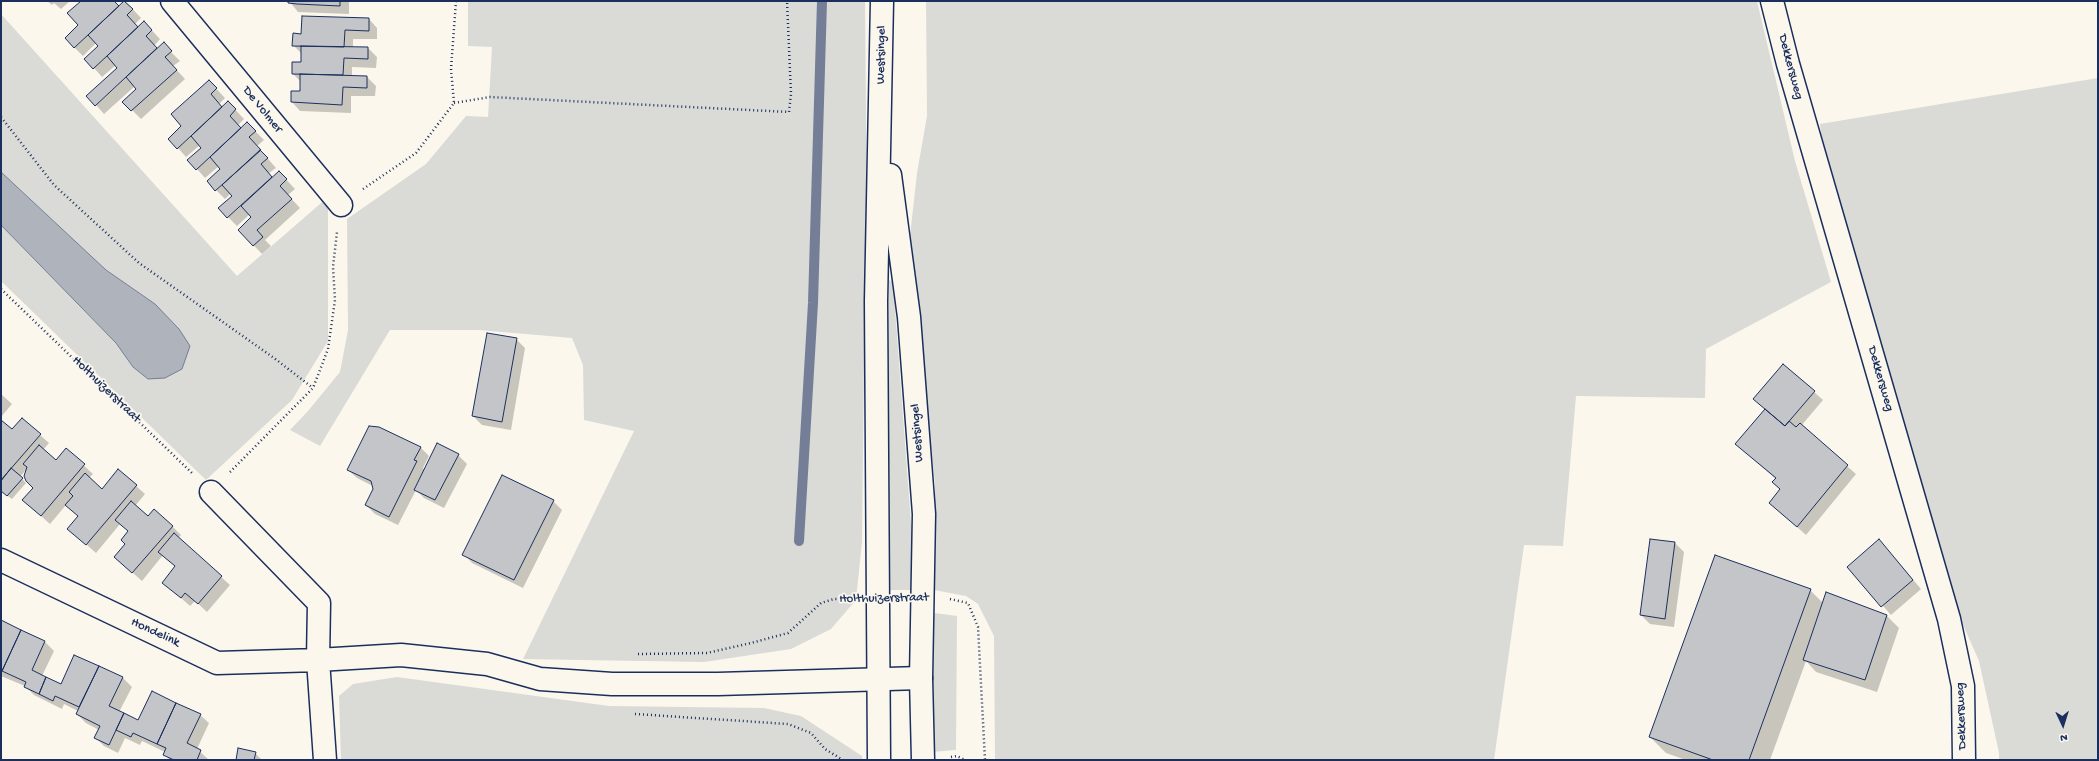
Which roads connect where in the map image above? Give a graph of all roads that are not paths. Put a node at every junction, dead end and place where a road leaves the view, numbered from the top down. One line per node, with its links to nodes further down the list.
1 (882, 1): 4 (street, Westsingel)
2 (1772, 1): 14 (street, Dekkersweg)
3 (183, 5): 5 (street, De Volmer)
4 (881, 108): 9 (street, Westsingel); 10 (street, Westsingel)
5 (340, 205)
6 (211, 492): 8 (street)
7 (1, 560): 8 (street, Hondelink)
8 (318, 660): 10 (street); 11 (street)
9 (921, 678): 10 (street); 13 (street, Westsingel)
10 (877, 680): 12 (street, Westsingel)
11 (325, 760)
12 (879, 760)
13 (923, 760)
14 (1964, 760)

